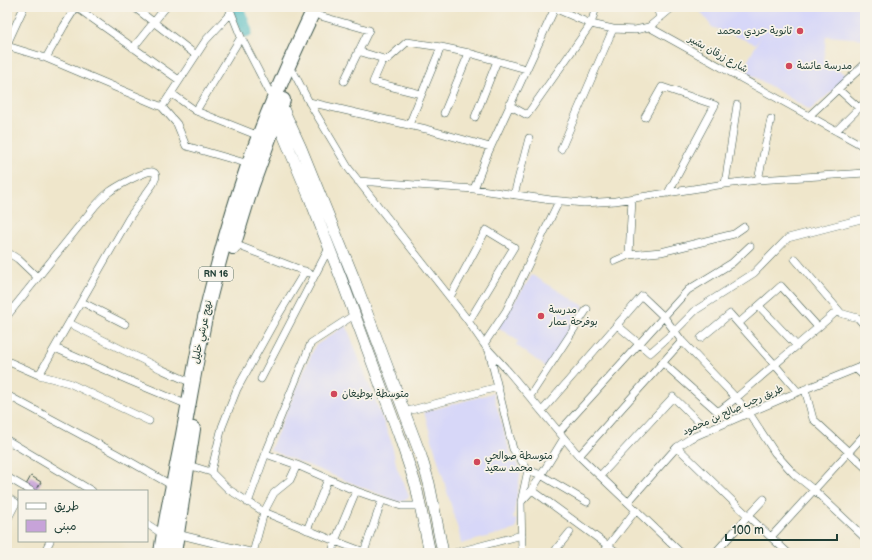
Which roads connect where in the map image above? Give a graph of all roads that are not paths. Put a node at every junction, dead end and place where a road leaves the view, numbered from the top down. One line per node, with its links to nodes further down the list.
1 (24, 7): 17 (street)
2 (76, 7): 19 (street); 23 (street)
3 (134, 7): 12 (street)
4 (166, 7): 12 (street)
5 (596, 7): 13 (street)
6 (657, 7): 11 (street)
7 (673, 7): 11 (street)
8 (554, 8): 13 (street); 27 (street)
9 (230, 10): 16 (street); 22 (street)
10 (320, 10): 20 (street); 28 (highway, نهج عرشي خليل / RN 16); 36 (highway, نهج عرشي خليل / RN 16)
11 (660, 18): 14 (street)
12 (154, 22): 19 (street); 22 (street)
13 (591, 24): 15 (street); 37 (street)
14 (649, 26): 15 (street); 43 (street, شارع زرقان بشير)
15 (613, 29): 53 (street)
16 (241, 37): 36 (street); 41 (street)
17 (7, 45): 23 (street)
18 (441, 47): 21 (street); 24 (street); 33 (street)
19 (133, 48): 29 (street)
20 (358, 51): 24 (street); 30 (street)
21 (469, 53): 25 (street); 42 (street)
22 (196, 55): 29 (street)
23 (46, 58): 39 (street)
24 (383, 59): 33 (street)
25 (497, 61): 27 (street); 44 (street)
26 (865, 64): 31 (street)
27 (526, 69): 37 (street)
28 (294, 74): 34 (street); 36 (highway, نهج عرشي خليل / RN 16)
29 (179, 80): 32 (street)
30 (344, 81)
31 (838, 89): 40 (street); 43 (street)
32 (171, 93): 39 (street); 41 (street)
33 (421, 94): 47 (street)
34 (309, 102): 47 (street); 57 (street)
35 (865, 102): 40 (street)
36 (275, 103): 49 (highway, نهج عرشي خليل / RN 16); 66 (highway, نهج عرشي خليل / RN 16); 68 (street); 115 (street)
37 (509, 105): 52 (street)
38 (737, 105): 58 (street)
39 (162, 107): 54 (street)
40 (859, 108): 48 (street)
41 (196, 111): 49 (street)
42 (444, 113)
43 (808, 116): 48 (street, شارع زرقان بشير)
44 (475, 117)
45 (645, 117): 60 (street)
46 (771, 119): 56 (street)
47 (409, 125): 52 (street)
48 (836, 131): 51 (street, شارع زرقان بشير)
49 (259, 136): 54 (highway, نهج عرشي خليل / RN 16)
50 (529, 138): 61 (street)
51 (863, 144)
52 (490, 147): 59 (street)
53 (561, 149)
54 (249, 164): 107 (highway, نهج عرشي خليل / RN 16)
55 (865, 173): 56 (street)
56 (758, 180): 58 (street)
57 (358, 181): 59 (street); 76 (street)
58 (725, 184): 60 (street)
59 (474, 188): 61 (street)
60 (668, 193): 62 (street)
61 (514, 194): 63 (street)
62 (632, 199): 63 (street); 70 (street)
63 (559, 201): 94 (street)
64 (865, 218): 91 (street)
65 (744, 227): 70 (street)
66 (234, 244): 73 (street); 126 (highway, نهج عرشي خليل / RN 16)
67 (750, 246): 83 (street)
68 (329, 248): 74 (street); 81 (street)
69 (7, 252): 75 (street)
70 (629, 255): 72 (street)
71 (795, 259): 80 (street)
72 (615, 261)
73 (305, 271): 74 (street); 130 (street)
74 (315, 276): 106 (street)
75 (37, 277): 77 (street); 82 (street)
76 (450, 297): 84 (street); 84 (street)
77 (82, 302): 85 (street); 86 (street)
78 (759, 306): 87 (street); 90 (street); 96 (street)
79 (587, 309): 111 (street)
80 (841, 313): 89 (street); 90 (street)
81 (354, 315): 124 (street); 149 (street)
82 (7, 316)
83 (664, 317): 88 (street); 91 (street); 95 (street)
84 (469, 321): 94 (street)
85 (69, 323): 97 (street); 107 (street)
86 (125, 324)
87 (739, 324): 92 (street); 101 (street)
88 (617, 325): 95 (street); 114 (street)
89 (865, 326)
90 (818, 328): 96 (street)
91 (675, 332): 93 (street); 95 (street)
92 (701, 338)
93 (682, 341): 100 (street); 112 (street)
94 (484, 344): 98 (street)
95 (640, 344): 120 (street)
96 (797, 346): 101 (street)
97 (55, 348): 104 (street); 113 (street)
98 (489, 350): 108 (street); 111 (street)
99 (8, 363): 104 (street)
100 (663, 363): 112 (street); 125 (street)
101 (775, 365): 109 (street); 112 (street)
102 (865, 365): 103 (street, طريق رجب صالح بن محمود)
103 (856, 369): 105 (street); 109 (street, طريق رجب صالح بن محمود)
104 (39, 375): 117 (street)
105 (865, 377)
106 (261, 379)
107 (192, 383): 113 (highway, نهج عرشي خليل / RN 16)
108 (498, 387): 115 (street); 129 (street)
109 (801, 391): 116 (street, طريق رجب صالح بن محمود); 123 (street)
110 (7, 395): 135 (street)
111 (530, 396): 114 (street)
112 (736, 398): 116 (street)
113 (188, 405): 135 (highway, نهج عرشي خليل / RN 16)
114 (542, 411): 120 (street)
115 (404, 412): 171 (street)
116 (749, 413): 118 (street, طريق رجب صالح بن محمود); 139 (street)
117 (149, 421)
118 (708, 431): 122 (street, طريق رجب صالح بن محمود); 132 (street)
119 (865, 434): 123 (street)
120 (562, 435): 125 (street); 131 (street)
121 (7, 440): 137 (street)
122 (677, 447): 146 (street, طريق رجب صالح بن محمود); 152 (street)
123 (848, 452): 128 (street); 139 (street)
124 (266, 454): 127 (street); 148 (street)
125 (579, 456): 132 (street)
126 (188, 465): 130 (street); 157 (highway, نهج عرشي خليل / RN 16)
127 (297, 465): 134 (street); 151 (street)
128 (865, 468)
129 (528, 470): 131 (street); 144 (street)
130 (211, 472): 148 (street)
131 (541, 475): 138 (street); 145 (street)
132 (600, 476): 146 (street)
133 (7, 477): 136 (street)
134 (328, 479): 140 (street); 155 (street)
135 (173, 486): 157 (highway, نهج عرشي خليل / RN 16)
136 (29, 490)
137 (90, 490)
138 (532, 490): 144 (street); 163 (street)
139 (814, 490): 159 (street); 160 (street)
140 (356, 491): 143 (street); 161 (street)
141 (7, 497): 147 (street)
142 (764, 499): 152 (street)
143 (382, 500): 149 (street); 164 (street)
144 (521, 502): 158 (street)
145 (587, 502)
146 (628, 502): 150 (street)
147 (18, 503): 153 (street)
148 (248, 503): 151 (street)
149 (420, 506): 170 (street)
150 (636, 510): 163 (street); 177 (street)
151 (264, 512): 155 (street); 168 (street)
152 (748, 516): 159 (street); 178 (street)
153 (7, 520)
154 (148, 524): 157 (street)
155 (307, 530): 161 (street)
156 (570, 532): 174 (street)
157 (170, 534): 166 (highway, نهج عرشي خليل / RN 16); 167 (highway, نهج عرشي خليل / RN 16); 168 (street)
158 (522, 535): 172 (street); 173 (street)
159 (771, 537): 179 (street)
160 (865, 538)
161 (335, 541): 164 (street); 169 (street)
162 (50, 542): 165 (street)
163 (608, 546): 175 (street); 176 (street)
164 (366, 552)
165 (44, 553)
166 (161, 553)
167 (174, 553)
168 (253, 553)
169 (332, 553)
170 (430, 553)
171 (443, 553)
172 (454, 553)
173 (522, 553)
174 (554, 553)
175 (604, 553)
176 (618, 553)
177 (681, 553)
178 (716, 553)
179 (788, 553)

